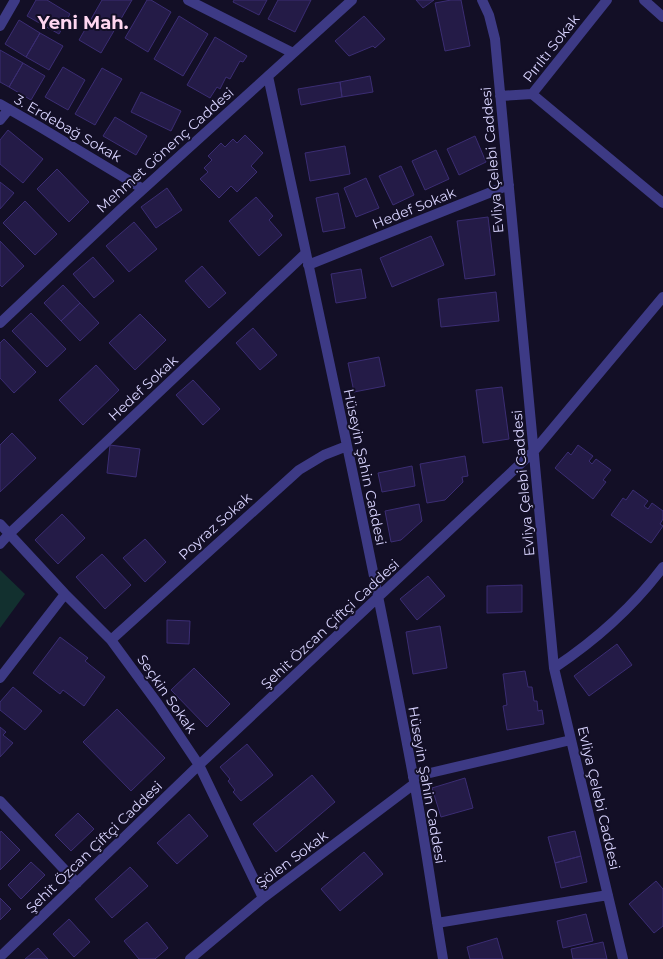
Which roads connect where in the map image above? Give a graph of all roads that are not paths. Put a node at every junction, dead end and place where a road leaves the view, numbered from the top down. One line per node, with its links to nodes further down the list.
1 (15, 0): 8 (street)
2 (188, 0): 9 (street)
3 (352, 0): 9 (street, Mehmet Gönenç Caddesi)
4 (482, 0): 12 (street, Evliya Çelebi Caddesi)
5 (607, 0): 11 (street, Pırıltı Sokak)
6 (644, 0): 7 (street)
7 (663, 17)
8 (0, 26)
9 (293, 53): 10 (street, Mehmet Gönenç Caddesi)
10 (268, 76): 16 (street, Mehmet Gönenç Caddesi); 18 (street, Hüseyin Şahin Caddesi)
11 (532, 94): 12 (street); 17 (street)
12 (500, 96): 15 (street, Evliya Çelebi Caddesi)
13 (4, 107): 14 (street); 16 (street, 3. Erdebağ Sokak)
14 (0, 120)
15 (509, 185): 19 (street, Hedef Sokak); 23 (street, Evliya Çelebi Caddesi)
16 (143, 189): 21 (street, Mehmet Gönenç Caddesi)
17 (663, 203)
18 (306, 253): 19 (street, Hüseyin Şahin Caddesi); 25 (street, Hedef Sokak)
19 (308, 265): 22 (street, Hüseyin Şahin Caddesi)
20 (663, 296): 23 (street, Şehit Özcan Çiftçi Caddesi)
21 (0, 323)
22 (347, 446): 29 (street, Hüseyin Şahin Caddesi); 30 (street, Poyraz Sokak)
23 (534, 451): 29 (street, Şehit Özcan Çiftçi Caddesi); 31 (street, Evliya Çelebi Caddesi)
24 (0, 524): 25 (street, Seçkin Sokak)
25 (8, 534): 26 (street, Hedef Sokak); 28 (street, Seçkin Sokak)
26 (0, 544)
27 (663, 567): 31 (street)
28 (65, 594): 30 (street, Seçkin Sokak); 32 (street)
29 (377, 598): 34 (street, Şehit Özcan Çiftçi Caddesi); 35 (street, Hüseyin Şahin Caddesi)
30 (111, 640): 34 (street, Seçkin Sokak)
31 (554, 668): 33 (street, Evliya Çelebi Caddesi)
32 (0, 678)
33 (571, 740): 35 (street); 38 (street, Evliya Çelebi Caddesi)
34 (199, 765): 37 (street, Şehit Özcan Çiftçi Caddesi); 39 (street, Seçkin Sokak)
35 (413, 780): 39 (street, Şölen Sokak); 40 (street, Hüseyin Şahin Caddesi)
36 (0, 801): 37 (street)
37 (77, 883): 41 (street, Şehit Özcan Çiftçi Caddesi)
38 (608, 895): 40 (street); 44 (street, Evliya Çelebi Caddesi)
39 (263, 898): 42 (street, Şölen Sokak)
40 (437, 923): 43 (street, Hüseyin Şahin Caddesi)
41 (0, 957)
42 (190, 959)
43 (443, 959)
44 (623, 959)

